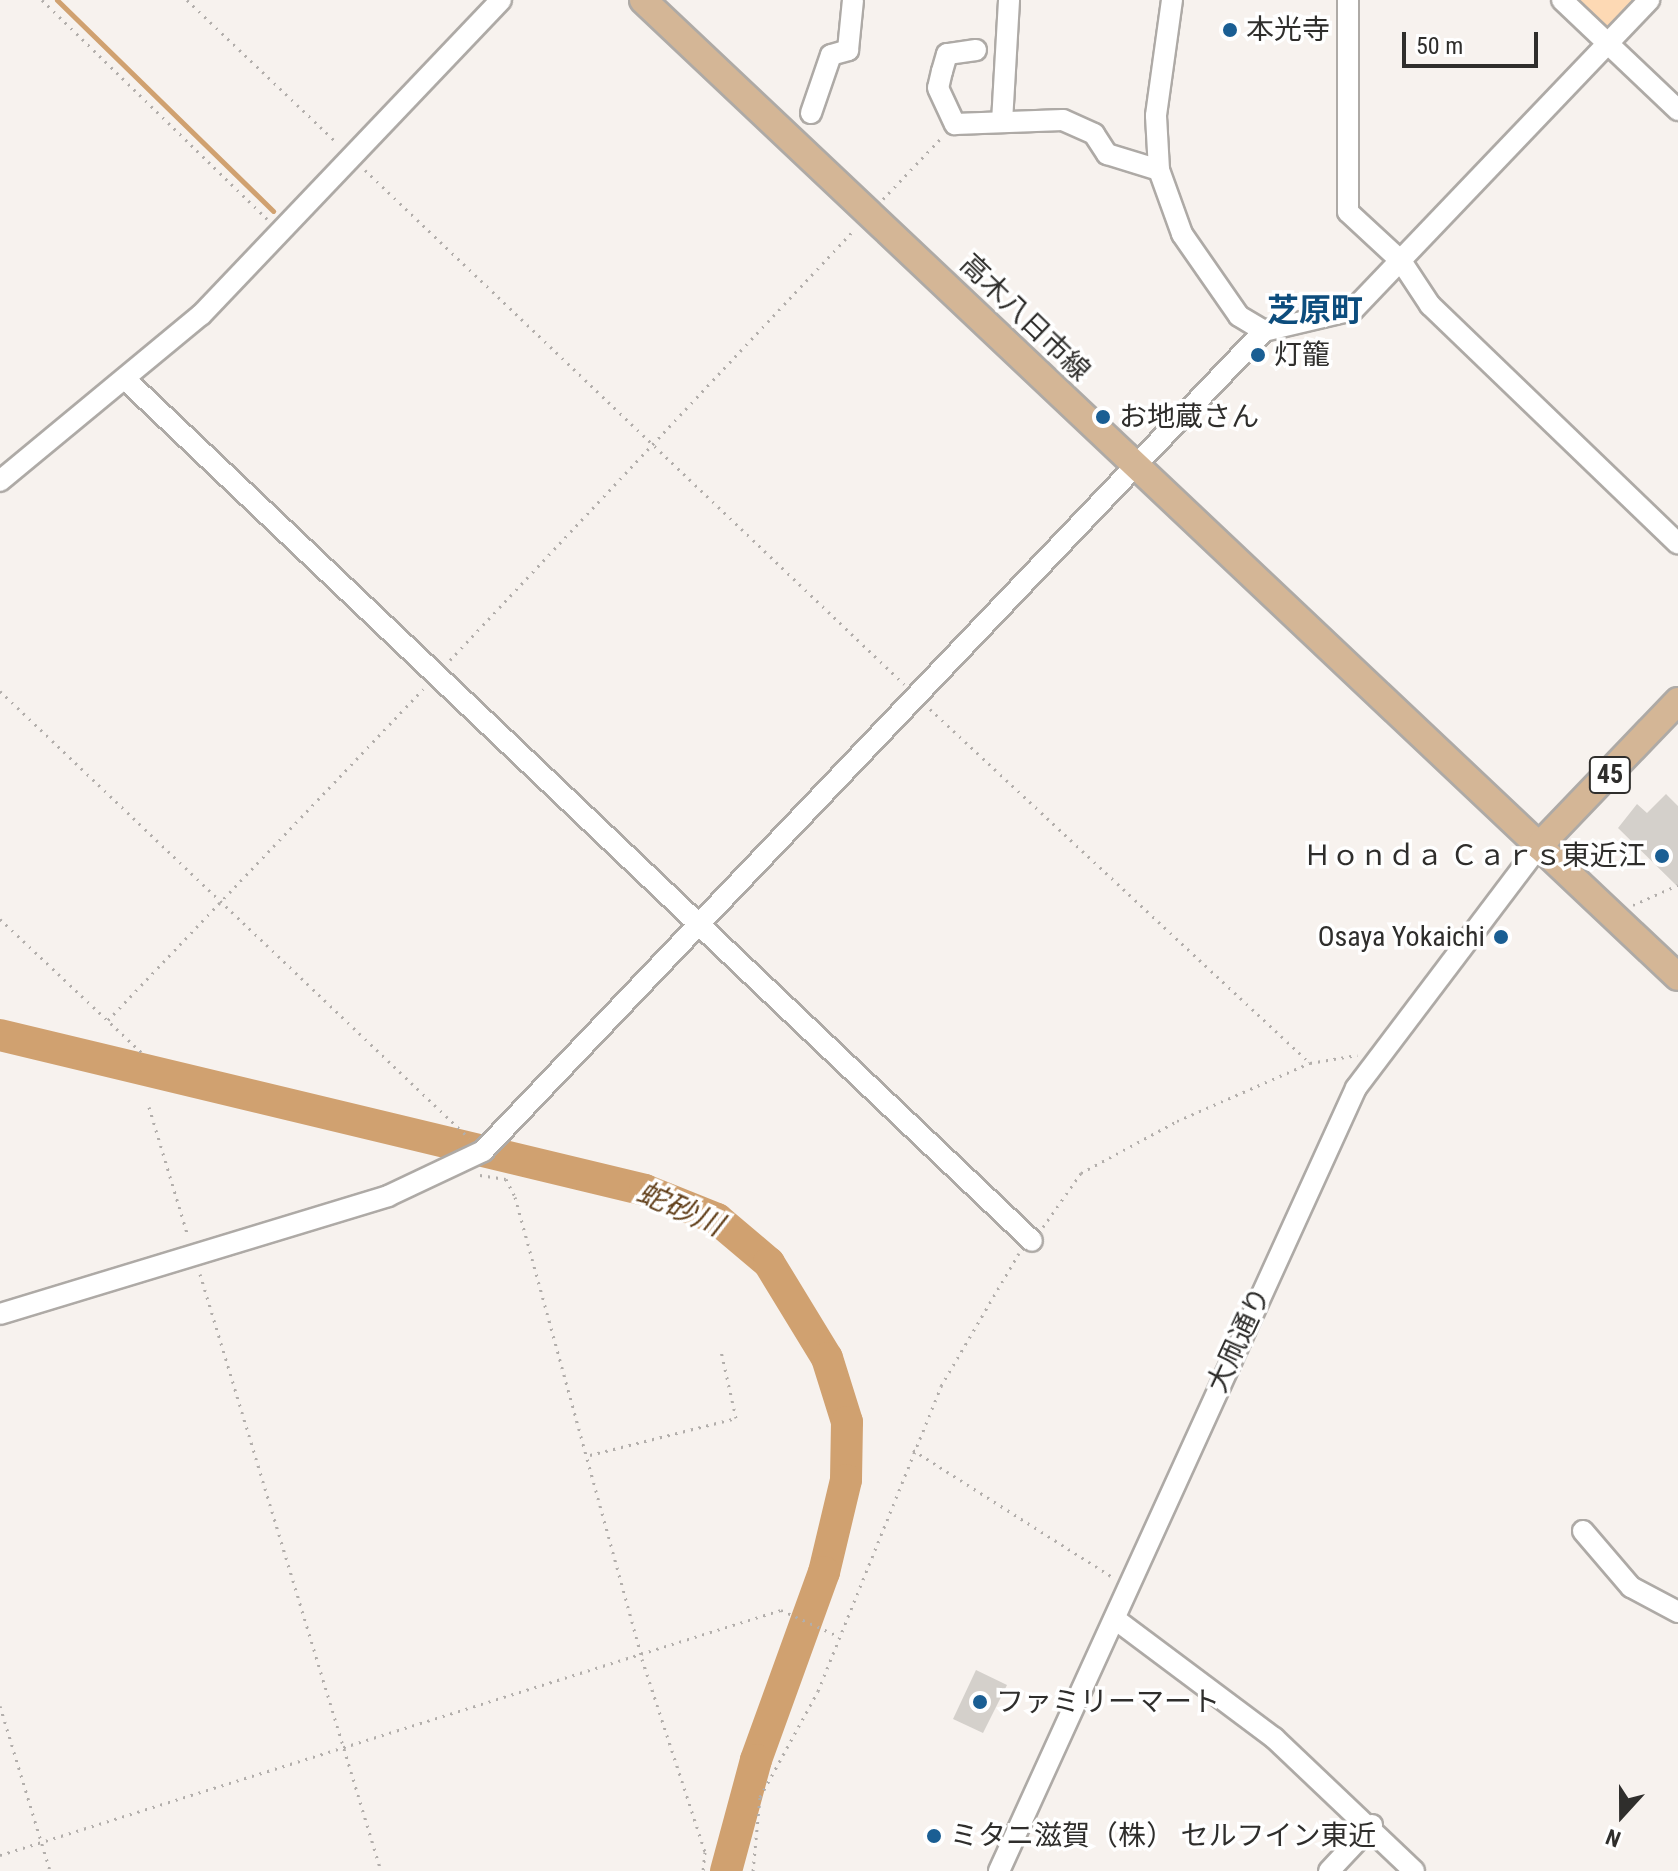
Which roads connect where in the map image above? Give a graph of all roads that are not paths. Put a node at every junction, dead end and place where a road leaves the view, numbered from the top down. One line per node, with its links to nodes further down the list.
1 (501, 0): 17 (street)
2 (643, 0): 18 (main road, 高木八日市線)
3 (853, 0): 12 (street)
4 (1009, 0): 13 (street)
5 (1172, 0): 14 (street)
6 (1348, 0): 15 (street)
7 (1562, 0): 9 (street)
8 (1649, 0): 9 (street)
9 (1608, 43): 11 (street); 15 (street)
10 (976, 50): 13 (street)
11 (1678, 110)
12 (811, 113)
13 (1002, 122): 14 (street)
14 (1159, 170): 16 (street)
15 (1401, 261): 16 (street); 20 (street)
16 (1264, 331): 18 (street)
17 (125, 379): 19 (street); 23 (street)
18 (1137, 469): 22 (main road, 高木八日市線); 23 (street)
19 (0, 481)
20 (1678, 544)
21 (1678, 701): 22 (main road, 45)
22 (1539, 846): 24 (main road, 高木八日市線); 29 (street, 大凧通り)
23 (704, 925): 25 (street); 26 (street)
24 (1678, 977)
25 (1032, 1241)
26 (0, 1314)
27 (1583, 1531): 28 (street)
28 (1678, 1612)
29 (1115, 1619): 30 (street); 31 (street, 大凧通り)
30 (1372, 1825): 32 (street); 33 (street)
31 (999, 1871)
32 (1329, 1871)
33 (1414, 1871)

